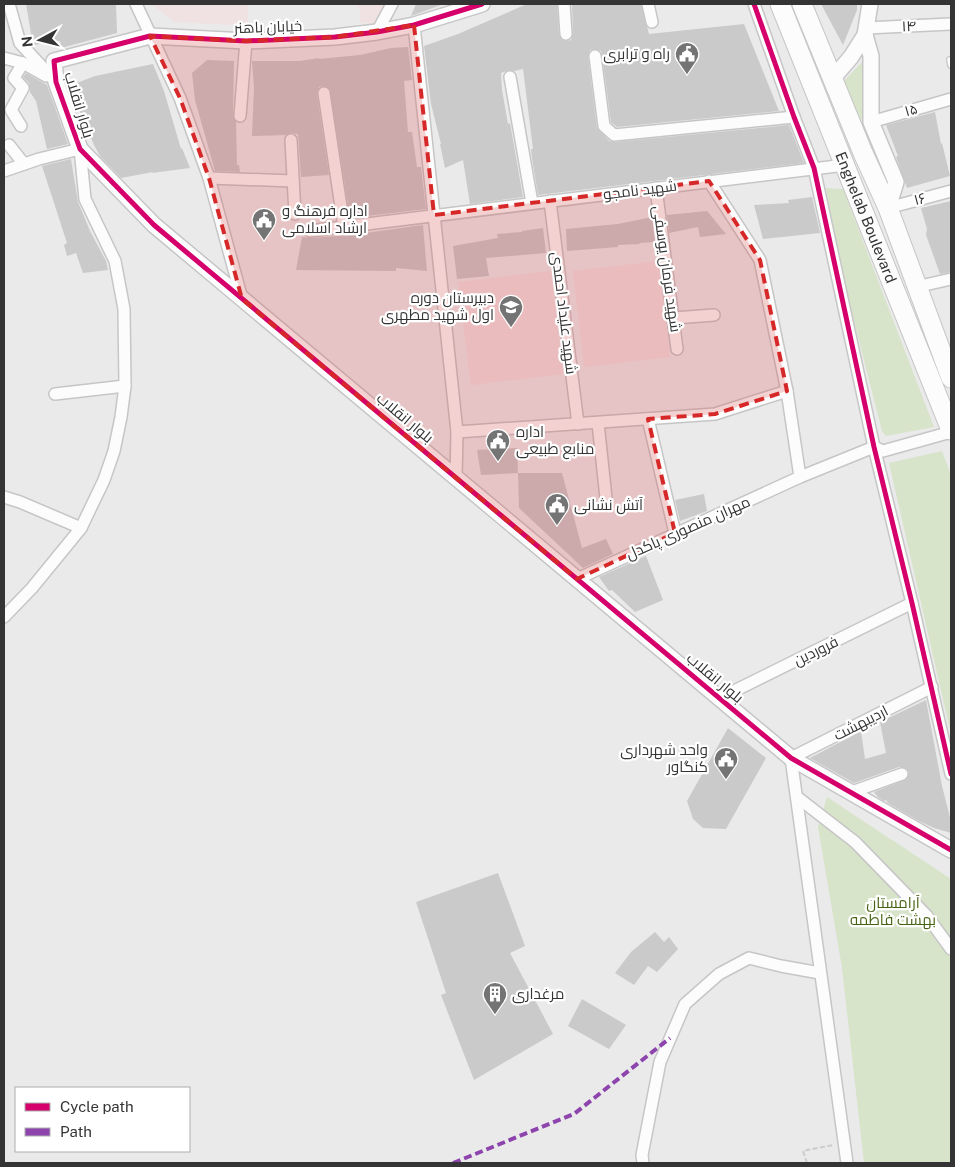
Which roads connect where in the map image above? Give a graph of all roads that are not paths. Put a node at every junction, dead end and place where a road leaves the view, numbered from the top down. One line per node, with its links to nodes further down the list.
1 (9, 4): 25 (street)
2 (136, 4): 17 (street)
3 (392, 4): 15 (street)
4 (482, 4): 13 (street, خیابان باهنر)
5 (564, 4): 16 (street)
6 (648, 4): 11 (street)
7 (754, 4): 29 (street)
8 (780, 4): 36 (main road, Enghelab Boulevard)
9 (802, 4): 24 (main road, Enghelab Boulevard)
10 (870, 4): 14 (street)
11 (652, 22)
12 (951, 24): 14 (street, ۱۴)
13 (414, 25): 15 (street, خیابان باهنر); 48 (street)
14 (865, 31): 24 (street); 30 (street)
15 (377, 32): 18 (street, خیابان باهنر)
16 (566, 34)
17 (150, 36): 18 (street, خیابان باهنر); 21 (street, خیابان باهنر); 39 (street)
18 (246, 41): 28 (street)
19 (595, 56): 29 (street)
20 (4, 58): 22 (street)
21 (54, 61): 25 (street, بلوار انقلاب)
22 (23, 63): 25 (street); 31 (street)
23 (510, 77): 45 (street)
24 (833, 78): 46 (main road, Enghelab Boulevard)
25 (56, 82): 34 (street, بلوار انقلاب)
26 (324, 92): 49 (street)
27 (951, 99): 30 (street, ۱۵)
28 (240, 116)
29 (794, 117): 37 (street)
30 (871, 122): 46 (street)
31 (20, 126)
32 (291, 140): 40 (street)
33 (9, 144): 35 (street)
34 (80, 149): 35 (street); 53 (street, بلوار انقلاب); 59 (street)
35 (24, 164): 38 (street)
36 (845, 165): 37 (street, شهید نامجو); 65 (main road, Enghelab Boulevard)
37 (814, 168): 41 (street, شهید نامجو); 67 (street)
38 (4, 171)
39 (209, 178): 40 (street); 53 (street)
40 (293, 181): 47 (street)
41 (710, 181): 42 (street, شهید نامجو); 60 (street)
42 (656, 188): 44 (street, شهید نامجو); 55 (street, شهید فرمان یوسفی)
43 (951, 191): 46 (street, ۱۶)
44 (550, 201): 45 (street, شهید نامجو); 64 (street, شهید علیداد احمدی)
45 (532, 203): 48 (street, شهید نامجو)
46 (888, 208): 52 (main road, Enghelab Boulevard)
47 (295, 214)
48 (434, 215): 49 (street, شهید نامجو); 66 (street)
49 (344, 227): 50 (street, شهید نامجو)
50 (310, 231)
51 (951, 279): 52 (street)
52 (916, 287): 57 (main road, Enghelab Boulevard)
53 (242, 298): 68 (street, بلوار انقلاب)
54 (714, 315): 55 (street)
55 (674, 318): 56 (street, شهید فرمان یوسفی)
56 (677, 349)
57 (946, 349): 58 (main road, Enghelab Boulevard)
58 (951, 378)
59 (125, 386): 61 (street); 72 (street)
60 (787, 390): 62 (street); 69 (street)
61 (55, 394)
62 (648, 419): 63 (street); 73 (street)
63 (598, 422): 64 (street); 71 (street)
64 (578, 424): 66 (street)
65 (951, 431): 67 (street, مهران منصوری پاکدل)
66 (457, 432): 68 (street)
67 (874, 447): 69 (street, مهران منصوری پاکدل); 75 (street)
68 (456, 477): 74 (street, بلوار انقلاب)
69 (800, 477): 73 (street, مهران منصوری پاکدل)
70 (4, 497): 72 (street)
71 (606, 498)
72 (81, 528): 76 (street)
73 (675, 533): 74 (street, مهران منصوری پاکدل)
74 (577, 579): 78 (street, بلوار انقلاب)
75 (912, 603): 77 (street); 78 (street, فروردین)
76 (4, 617)
77 (932, 687): 79 (street, اردیبهشت); 81 (street)
78 (720, 698): 79 (street, بلوار انقلاب)
79 (791, 758): 82 (street, بلوار انقلاب); 83 (street)
80 (902, 774): 82 (street)
81 (951, 774)
82 (849, 793): 84 (street, بلوار انقلاب)
83 (797, 797): 85 (street); 86 (street)
84 (951, 850)
85 (951, 949)
86 (820, 973): 87 (street); 88 (street)
87 (643, 1163)
88 (847, 1163)

